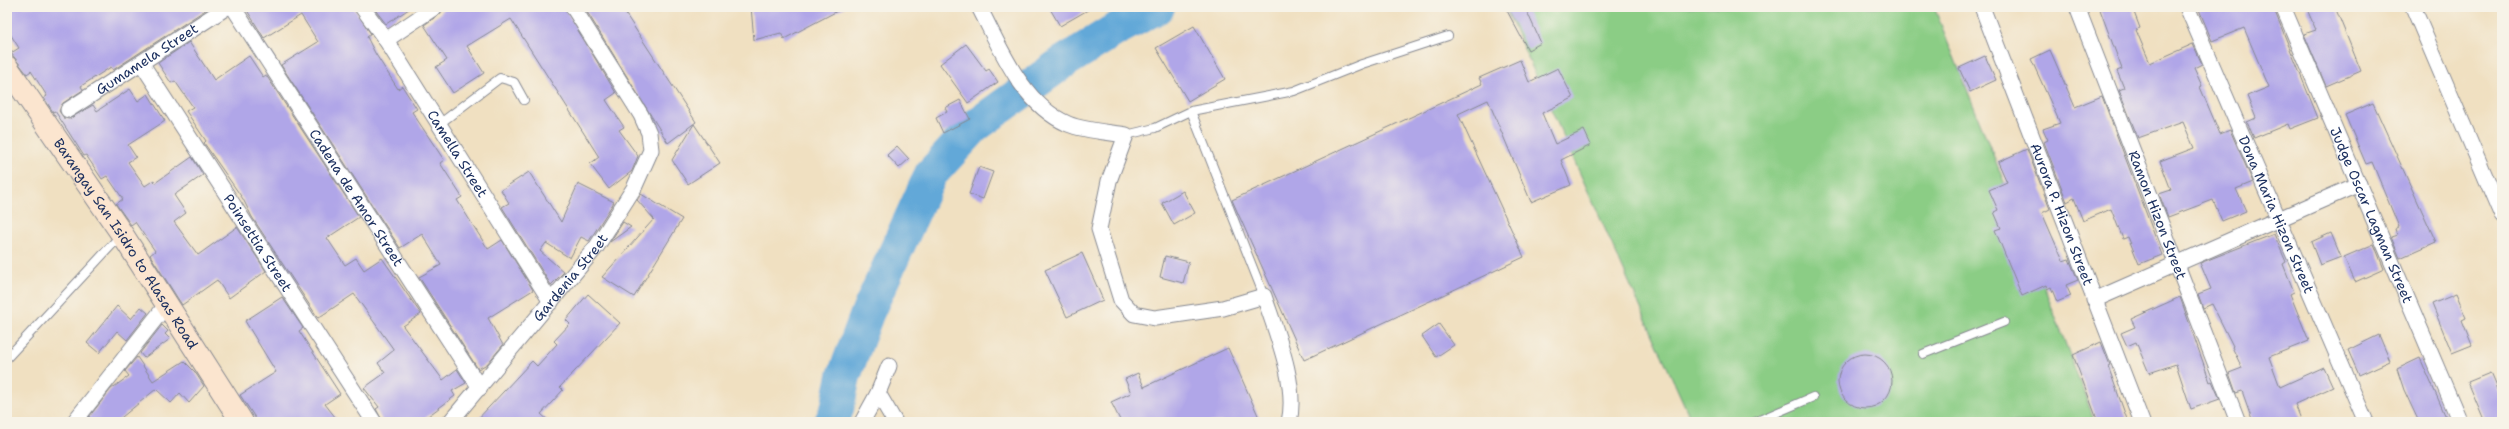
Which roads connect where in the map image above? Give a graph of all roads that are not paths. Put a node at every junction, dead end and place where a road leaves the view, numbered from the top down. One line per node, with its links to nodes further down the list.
1 (227, 7): 14 (street, Gumamela Street)
2 (233, 7): 34 (street, Cadena de Amor Street)
3 (362, 7): 13 (street, Camella Street)
4 (435, 7): 13 (street)
5 (573, 7): 28 (street, Gardenia Street)
6 (979, 7): 20 (street)
7 (1982, 7): 27 (street, Aurora P. Hizon Street)
8 (2077, 7): 25 (street, Ramon Hizon Street)
9 (2187, 7): 23 (street, Dona Maria Hizon Street)
10 (2283, 7): 21 (street, Judge Oscar Lagman Street)
11 (2413, 7): 22 (street)
12 (1448, 36): 18 (lane)
13 (386, 40): 19 (street, Camella Street)
14 (142, 64): 17 (street, Gumamela Street); 39 (street, Poinsettia Street)
15 (7, 66): 24 (street, Barangay San Isidro to Alasas Road)
16 (524, 100): 19 (lane)
17 (68, 110)
18 (1192, 111): 20 (lane); 26 (lane)
19 (438, 125): 28 (street, Camella Street)
20 (1126, 135): 26 (street)
21 (2359, 184): 23 (street); 48 (street, Judge Oscar Lagman Street)
22 (2502, 216)
23 (2278, 219): 25 (street); 47 (street, Dona Maria Hizon Street)
24 (122, 234): 29 (street, Barangay San Isidro to Alasas Road); 32 (lane)
25 (2178, 264): 27 (street); 46 (street, Ramon Hizon Street)
26 (1264, 296): 43 (street)
27 (2094, 300): 45 (street, Aurora P. Hizon Street)
28 (551, 302): 34 (street, Gardenia Street)
29 (167, 304): 37 (street); 38 (street, Barangay San Isidro to Alasas Road)
30 (2004, 322): 31 (lane)
31 (1923, 354)
32 (7, 358)
33 (889, 366): 35 (street)
34 (480, 388): 40 (street, Gardenia Street)
35 (878, 393): 41 (street); 42 (street)
36 (1813, 397): 44 (lane)
37 (74, 422)
38 (242, 422)
39 (374, 422)
40 (450, 422)
41 (862, 422)
42 (895, 422)
43 (1289, 422)
44 (1755, 422)
45 (2142, 422)
46 (2238, 422)
47 (2366, 422)
48 (2460, 422)

